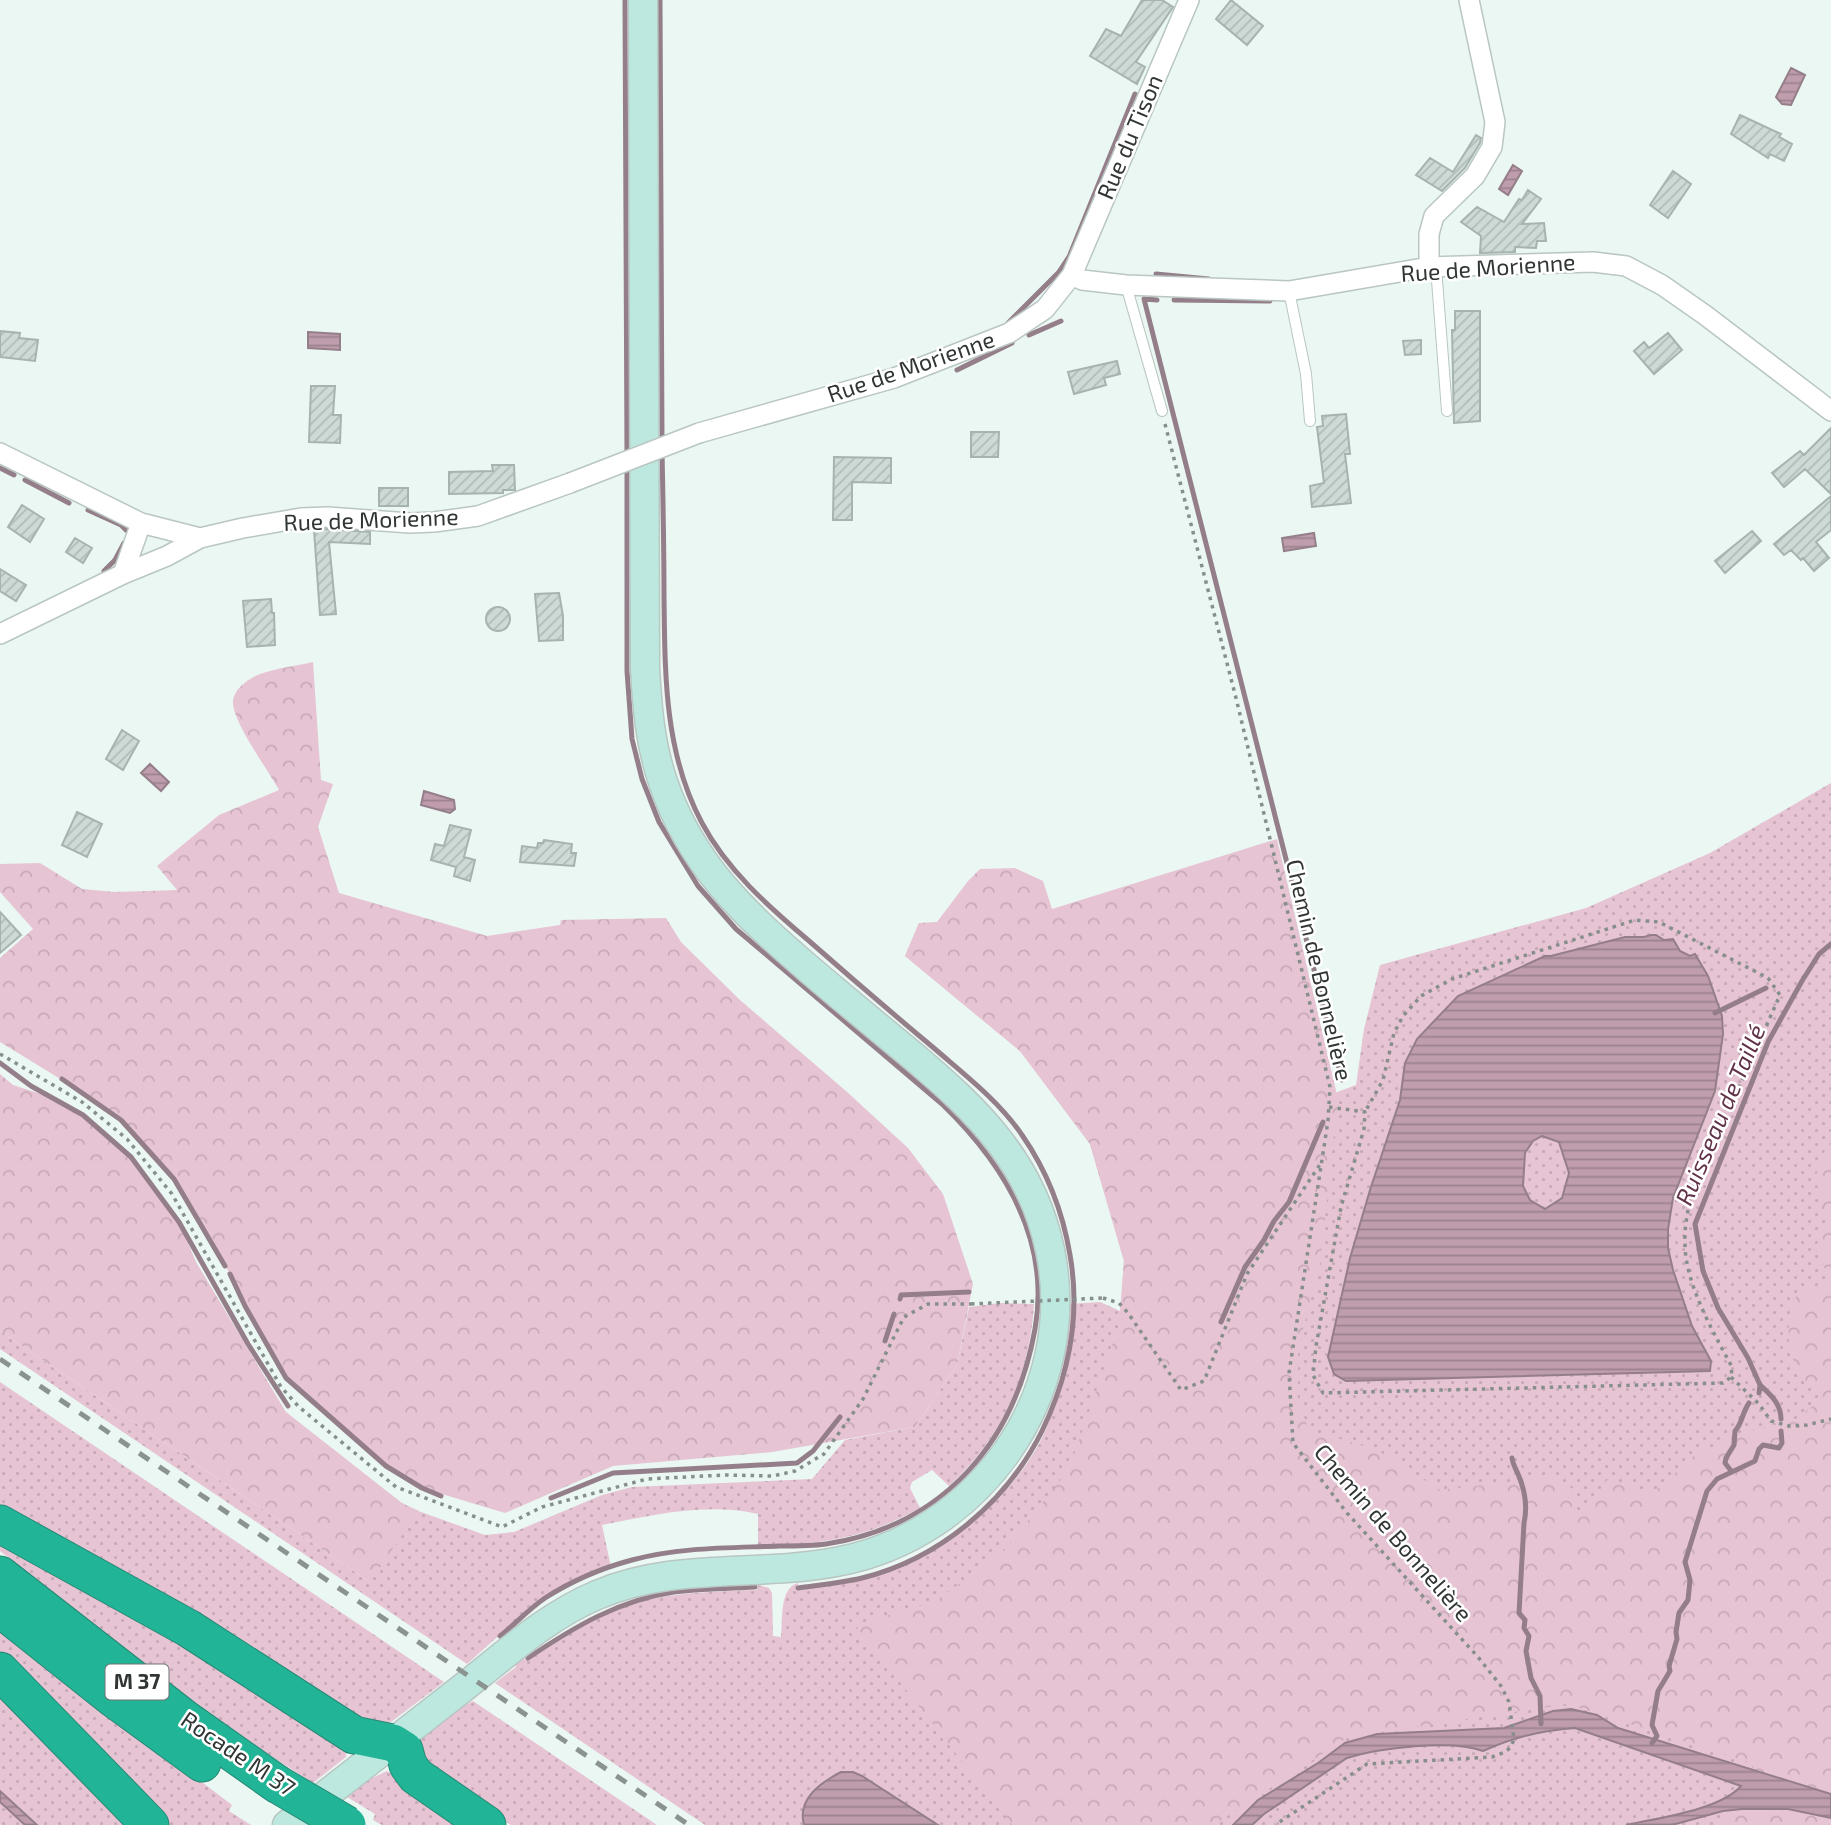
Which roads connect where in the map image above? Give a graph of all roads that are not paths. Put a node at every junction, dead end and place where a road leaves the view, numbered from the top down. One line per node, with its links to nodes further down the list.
1 (643, 0): 21 (main road)
2 (1189, 0): 5 (street, Rue du Tison)
3 (1469, 0): 4 (street)
4 (1433, 267): 7 (street, Rue de Morienne); 9 (lane); 10 (street, Rue de Morienne)
5 (1072, 275): 6 (street, Rue de Morienne); 14 (street, Rue de Morienne, bridge)
6 (1126, 285): 7 (street, Rue de Morienne); 8 (lane)
7 (1289, 291): 11 (lane)
8 (1162, 411)
9 (1447, 411)
10 (1831, 411)
11 (1310, 421)
12 (0, 453): 13 (street, Rue de Morienne)
13 (141, 523): 14 (street, Rue de Morienne); 15 (street)
14 (200, 538): 15 (street)
15 (122, 574): 16 (street)
16 (0, 635)
17 (0, 1524): 21 (highway)
18 (0, 1575): 22 (highway, Rocade M 37 / M 37)
19 (0, 1608): 22 (highway, Rocade M 37 / M 37)
20 (0, 1671): 23 (highway)
21 (393, 1743): 24 (main road); 27 (highway)
22 (265, 1791): 25 (highway, Rocade M 37 / M 37); 26 (highway, Rocade M 37 / M 37, bridge)
23 (150, 1825)
24 (287, 1825)
25 (298, 1825)
26 (347, 1825)
27 (487, 1825)

